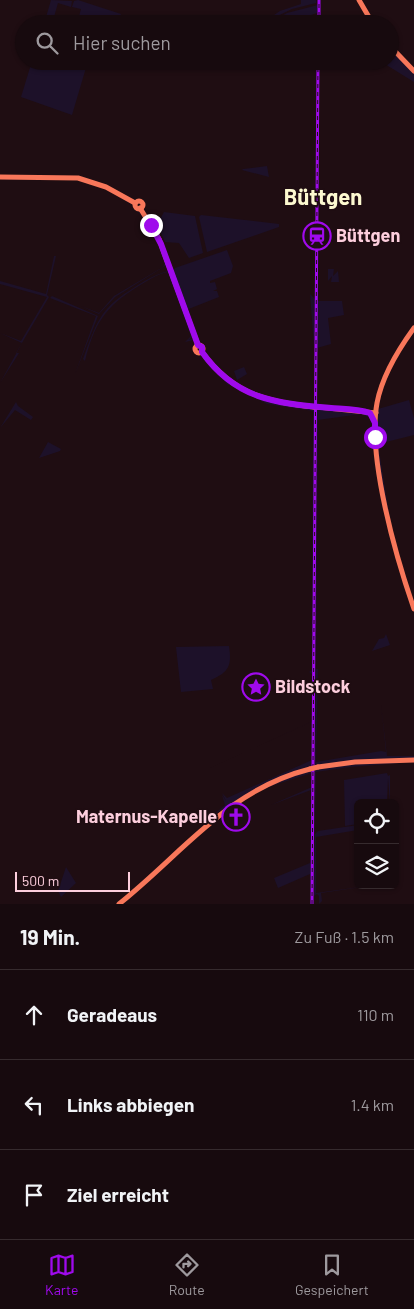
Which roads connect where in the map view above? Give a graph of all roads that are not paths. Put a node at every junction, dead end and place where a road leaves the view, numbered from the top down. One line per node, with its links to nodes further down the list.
1 (359, 0): 2 (main road)
2 (368, 15)
3 (399, 55): 4 (main road)
4 (414, 71)
5 (0, 177): 8 (main road)
6 (414, 328): 7 (main road)
7 (379, 396): 8 (main road); 9 (main road)
8 (363, 411): 9 (main road); 10 (main road)
9 (376, 412): 10 (main road)
10 (375, 423): 11 (main road)
11 (414, 609)
12 (414, 760): 13 (main road, bridge)
13 (119, 904)

